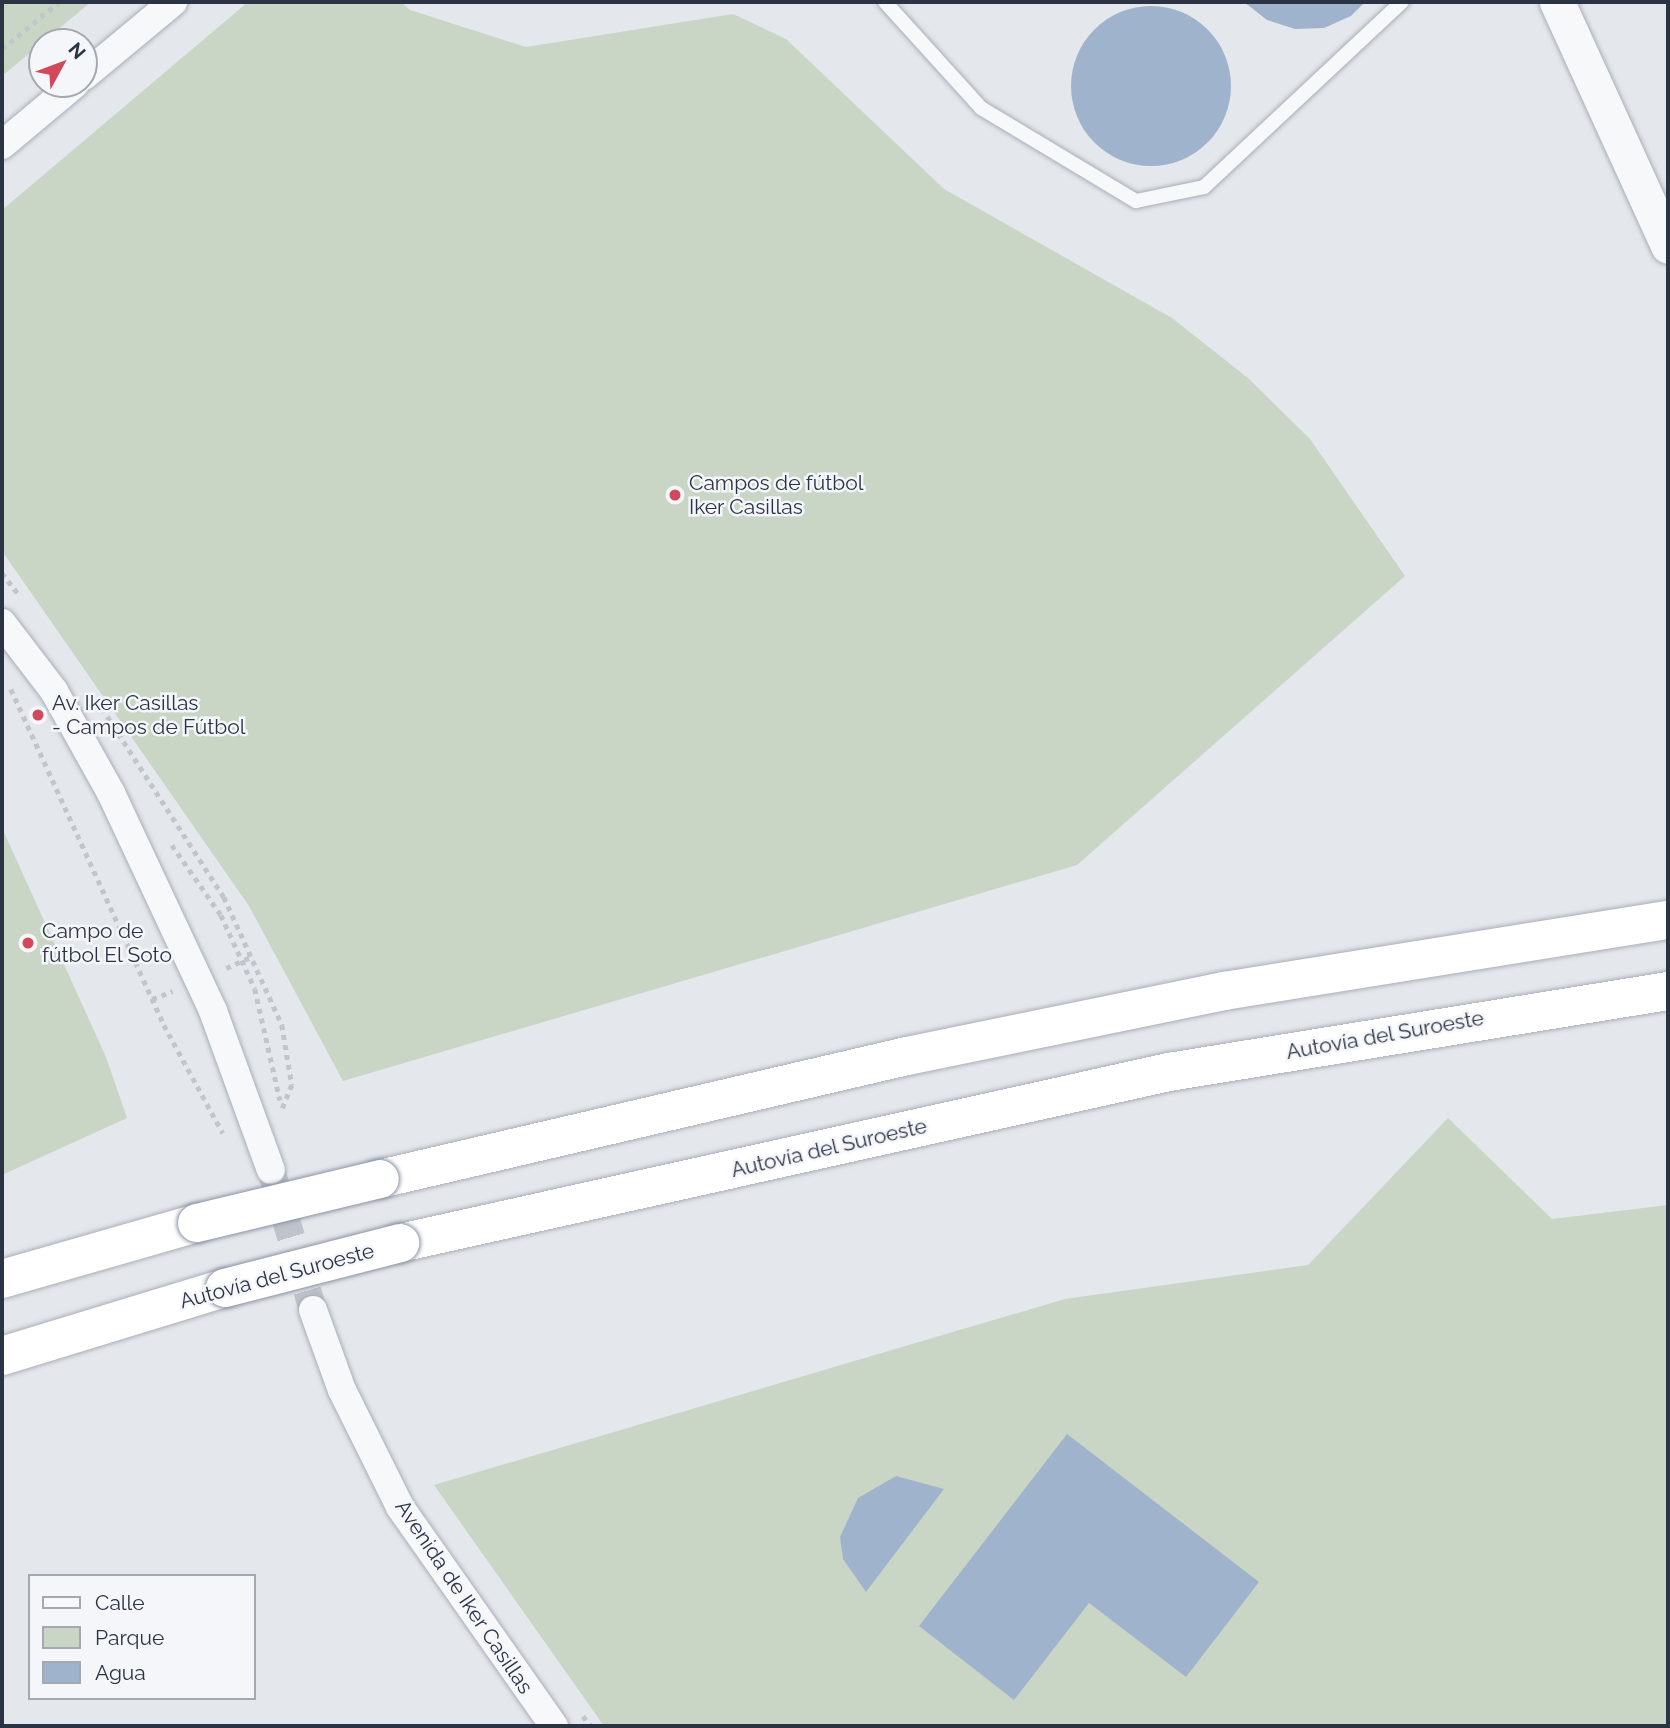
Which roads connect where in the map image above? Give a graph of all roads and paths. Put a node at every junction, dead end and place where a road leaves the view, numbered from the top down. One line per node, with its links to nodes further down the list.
1 (59, 2): 6 (path)
2 (173, 2): 7 (street)
3 (885, 2): 4 (lane)
4 (1402, 2)
5 (1557, 2): 10 (street)
6 (2, 49)
7 (98, 64)
8 (58, 98): 9 (street)
9 (2, 145)
10 (1668, 246)
11 (2, 573): 12 (path)
12 (27, 606)
13 (2, 623): 20 (street)
14 (9, 685): 19 (path)
15 (100, 705): 18 (path)
16 (1668, 920): 21 (highway, bridge)
17 (1668, 991): 23 (highway, Autovía del Suroeste, bridge)
18 (282, 1111)
19 (232, 1143)
20 (271, 1170)
21 (2, 1279)
22 (313, 1310): 25 (street, Avenida de Iker Casillas)
23 (2, 1356)
24 (574, 1704): 26 (path)
25 (554, 1726)
26 (591, 1726)

